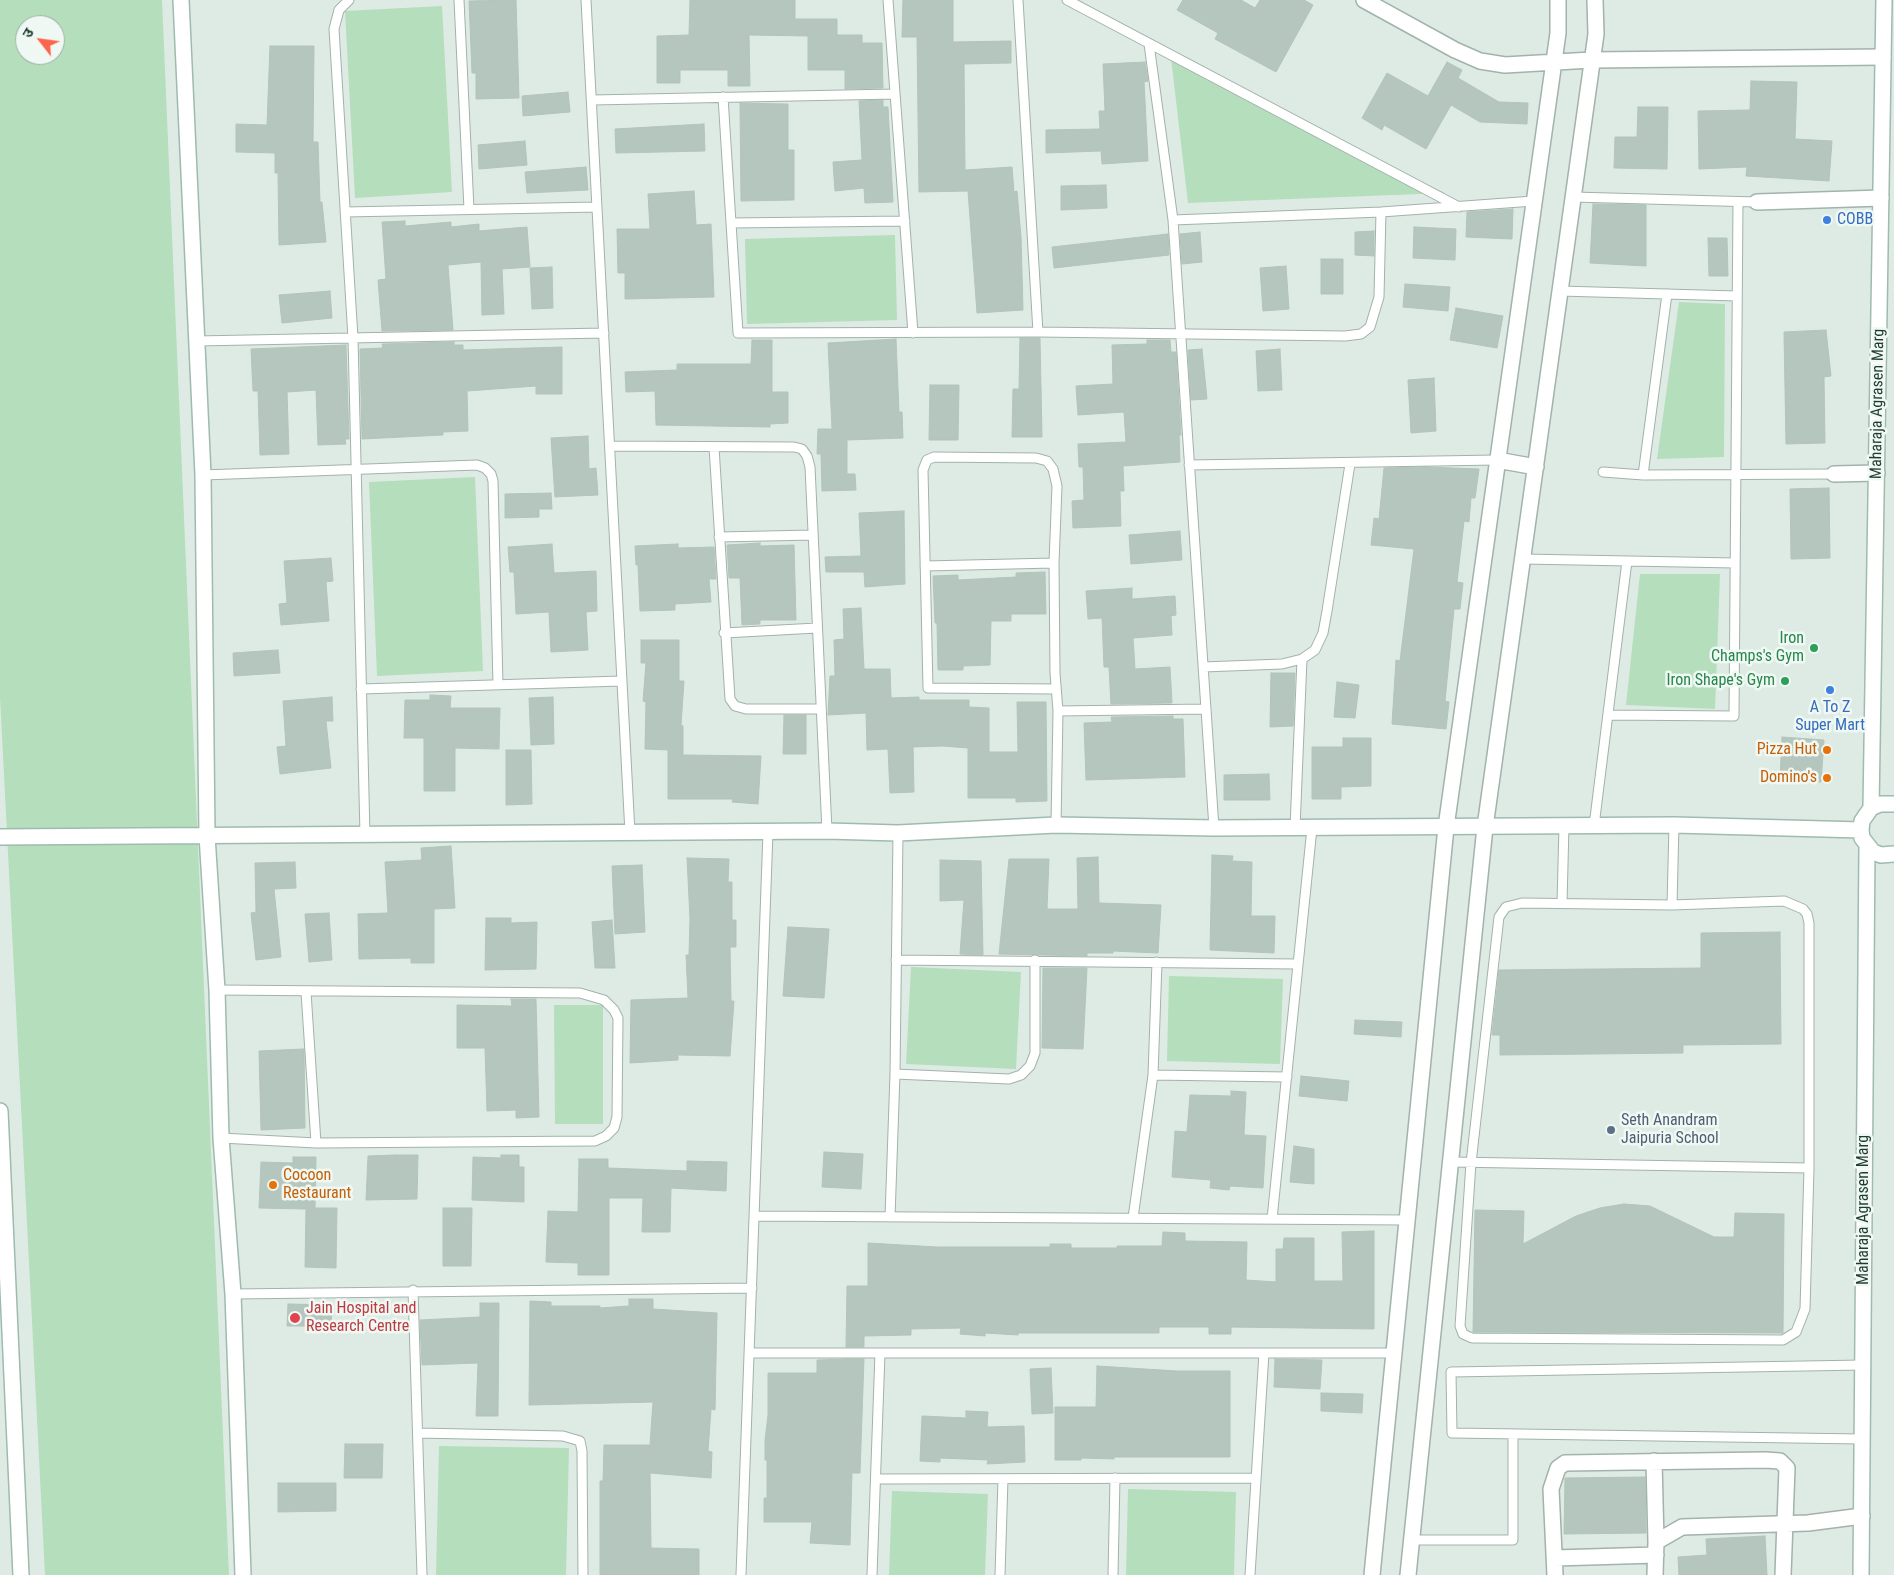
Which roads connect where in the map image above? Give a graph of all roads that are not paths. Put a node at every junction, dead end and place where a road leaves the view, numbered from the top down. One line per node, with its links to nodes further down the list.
1 (181, 0): 40 (street)
2 (349, 0): 27 (lane)
3 (459, 0): 26 (lane)
4 (586, 0): 18 (lane)
5 (888, 0): 16 (lane)
6 (1018, 0): 35 (lane)
7 (1068, 0): 12 (lane)
8 (1364, 0): 15 (street)
9 (1558, 0): 15 (street)
10 (1595, 0): 14 (street)
11 (1884, 0): 13 (street, Maharaja Agrasen Marg)
12 (1149, 44): 24 (lane); 29 (lane)
13 (1883, 57): 14 (street); 20 (street, Maharaja Agrasen Marg)
14 (1591, 60): 15 (street); 19 (street)
15 (1553, 63): 21 (street)
16 (895, 94): 17 (lane); 30 (lane)
17 (723, 97): 18 (lane); 31 (lane)
18 (592, 100): 25 (lane)
19 (1573, 197): 22 (lane); 32 (street)
20 (1881, 198): 23 (street); 49 (street, Maharaja Agrasen Marg)
21 (1534, 201): 24 (lane); 43 (street)
22 (1738, 202): 23 (lane); 34 (lane)
23 (1757, 202)
24 (1459, 206): 28 (lane)
25 (597, 207): 26 (lane); 36 (lane)
26 (469, 209): 27 (lane)
27 (345, 212): 39 (lane)
28 (1381, 212): 29 (lane); 38 (lane)
29 (1173, 220): 38 (lane)
30 (904, 221): 31 (lane); 37 (lane)
31 (731, 223): 37 (lane)
32 (1560, 291): 33 (lane); 46 (street)
33 (1666, 294): 34 (lane); 53 (lane)
34 (1737, 296): 50 (lane)
35 (1038, 332): 37 (lane); 38 (lane)
36 (604, 333): 39 (lane); 41 (lane)
37 (913, 333)
38 (1180, 333): 45 (lane)
39 (353, 338): 40 (lane); 47 (lane)
40 (197, 341): 52 (street)
41 (610, 446): 42 (lane); 65 (lane)
42 (714, 447): 54 (lane); 55 (lane)
43 (1497, 460): 44 (lane); 46 (street); 79 (street)
44 (1350, 464): 45 (lane); 63 (lane)
45 (1190, 465): 64 (lane)
46 (1536, 466): 56 (street)
47 (355, 470): 52 (lane); 66 (lane); 68 (lane)
48 (1603, 472): 53 (lane)
49 (1877, 473): 51 (street); 74 (street, Maharaja Agrasen Marg)
50 (1736, 474): 51 (lane); 53 (lane); 59 (lane)
51 (1834, 474)
52 (203, 475): 90 (street)
53 (1643, 475)
54 (813, 536): 55 (lane); 61 (lane)
55 (719, 537): 62 (lane)
56 (1523, 559): 57 (lane); 80 (street)
57 (1627, 561): 59 (lane); 72 (lane)
58 (1054, 563): 60 (lane); 60 (lane); 67 (lane)
59 (1735, 563): 72 (lane)
60 (925, 566): 67 (lane)
61 (817, 628): 62 (lane); 69 (lane)
62 (724, 633): 69 (lane)
63 (1302, 659): 64 (lane); 82 (lane)
64 (1203, 667): 70 (lane)
65 (622, 681): 66 (lane); 87 (lane)
66 (498, 685): 68 (lane)
67 (1056, 688): 71 (lane)
68 (361, 689): 89 (lane)
69 (821, 709): 85 (lane)
70 (1206, 709): 71 (lane); 81 (lane)
71 (1058, 711): 75 (lane)
72 (1608, 715): 78 (lane)
73 (1894, 804): 74 (street)
74 (1872, 808): 84 (street, Maharaja Agrasen Marg)
75 (1056, 825): 81 (street); 88 (street)
76 (1674, 825): 78 (street); 84 (street); 95 (lane)
77 (1564, 826): 78 (street); 80 (street); 94 (lane)
78 (1594, 826)
79 (1446, 827): 80 (street); 83 (street); 115 (street)
80 (1486, 827): 108 (street)
81 (1214, 828): 82 (street)
82 (1295, 828): 83 (street)
83 (1312, 828): 99 (lane)
84 (1861, 830): 92 (street, Maharaja Agrasen Marg)
85 (827, 831): 86 (street); 88 (street)
86 (768, 832): 87 (street); 111 (lane)
87 (630, 833): 89 (street)
88 (898, 833): 96 (lane)
89 (365, 835): 90 (street)
90 (207, 836): 91 (street); 100 (street)
91 (0, 837)
92 (1867, 846): 93 (street); 123 (street, Maharaja Agrasen Marg)
93 (1894, 854)
94 (1562, 903): 95 (lane); 109 (lane)
95 (1672, 905): 110 (lane)
96 (896, 960): 97 (lane); 102 (lane)
97 (1036, 960): 98 (lane); 102 (lane)
98 (1157, 962): 99 (lane); 103 (lane)
99 (1298, 964): 104 (lane)
100 (216, 990): 101 (lane); 106 (street)
101 (306, 992): 107 (lane); 107 (lane)
102 (895, 1074): 112 (lane)
103 (1153, 1075): 104 (lane); 113 (lane)
104 (1287, 1077): 114 (lane)
105 (0, 1111): 137 (street)
106 (221, 1138): 107 (lane); 118 (street)
107 (316, 1143)
108 (1451, 1162): 109 (lane); 134 (street)
109 (1471, 1164): 110 (lane); 110 (lane)
110 (1809, 1168)
111 (754, 1216): 112 (lane); 116 (lane)
112 (890, 1217): 113 (lane)
113 (1133, 1218): 114 (lane)
114 (1272, 1219): 115 (lane)
115 (1407, 1220): 119 (street)
116 (752, 1288): 117 (lane); 120 (lane)
117 (413, 1290): 118 (lane); 124 (lane)
118 (233, 1294): 138 (street)
119 (1394, 1352): 122 (lane); 146 (street)
120 (749, 1353): 121 (lane); 141 (lane)
121 (880, 1353): 122 (lane); 131 (lane)
122 (1264, 1353): 130 (lane)
123 (1863, 1365): 125 (lane); 126 (street, Maharaja Agrasen Marg)
124 (418, 1433): 139 (lane); 140 (lane)
125 (1513, 1434): 126 (lane); 134 (lane)
126 (1862, 1439): 132 (street, Maharaja Agrasen Marg)
127 (1654, 1461): 133 (street); 135 (street); 136 (street)
128 (1003, 1478): 129 (lane); 131 (lane); 143 (lane)
129 (1115, 1478): 130 (lane); 144 (lane)
130 (1256, 1478): 145 (lane)
131 (876, 1479): 142 (lane)
132 (1862, 1516): 133 (street); 151 (street, Maharaja Agrasen Marg)
133 (1784, 1524): 135 (street); 150 (street)
134 (1412, 1540): 147 (street)
135 (1656, 1548): 136 (street); 149 (street)
136 (1555, 1558): 148 (street)
137 (21, 1575)
138 (243, 1575)
139 (422, 1575)
140 (583, 1575)
141 (741, 1575)
142 (872, 1575)
143 (1000, 1575)
144 (1113, 1575)
145 (1250, 1575)
146 (1372, 1575)
147 (1408, 1575)
148 (1556, 1575)
149 (1655, 1575)
150 (1783, 1575)
151 (1861, 1575)

